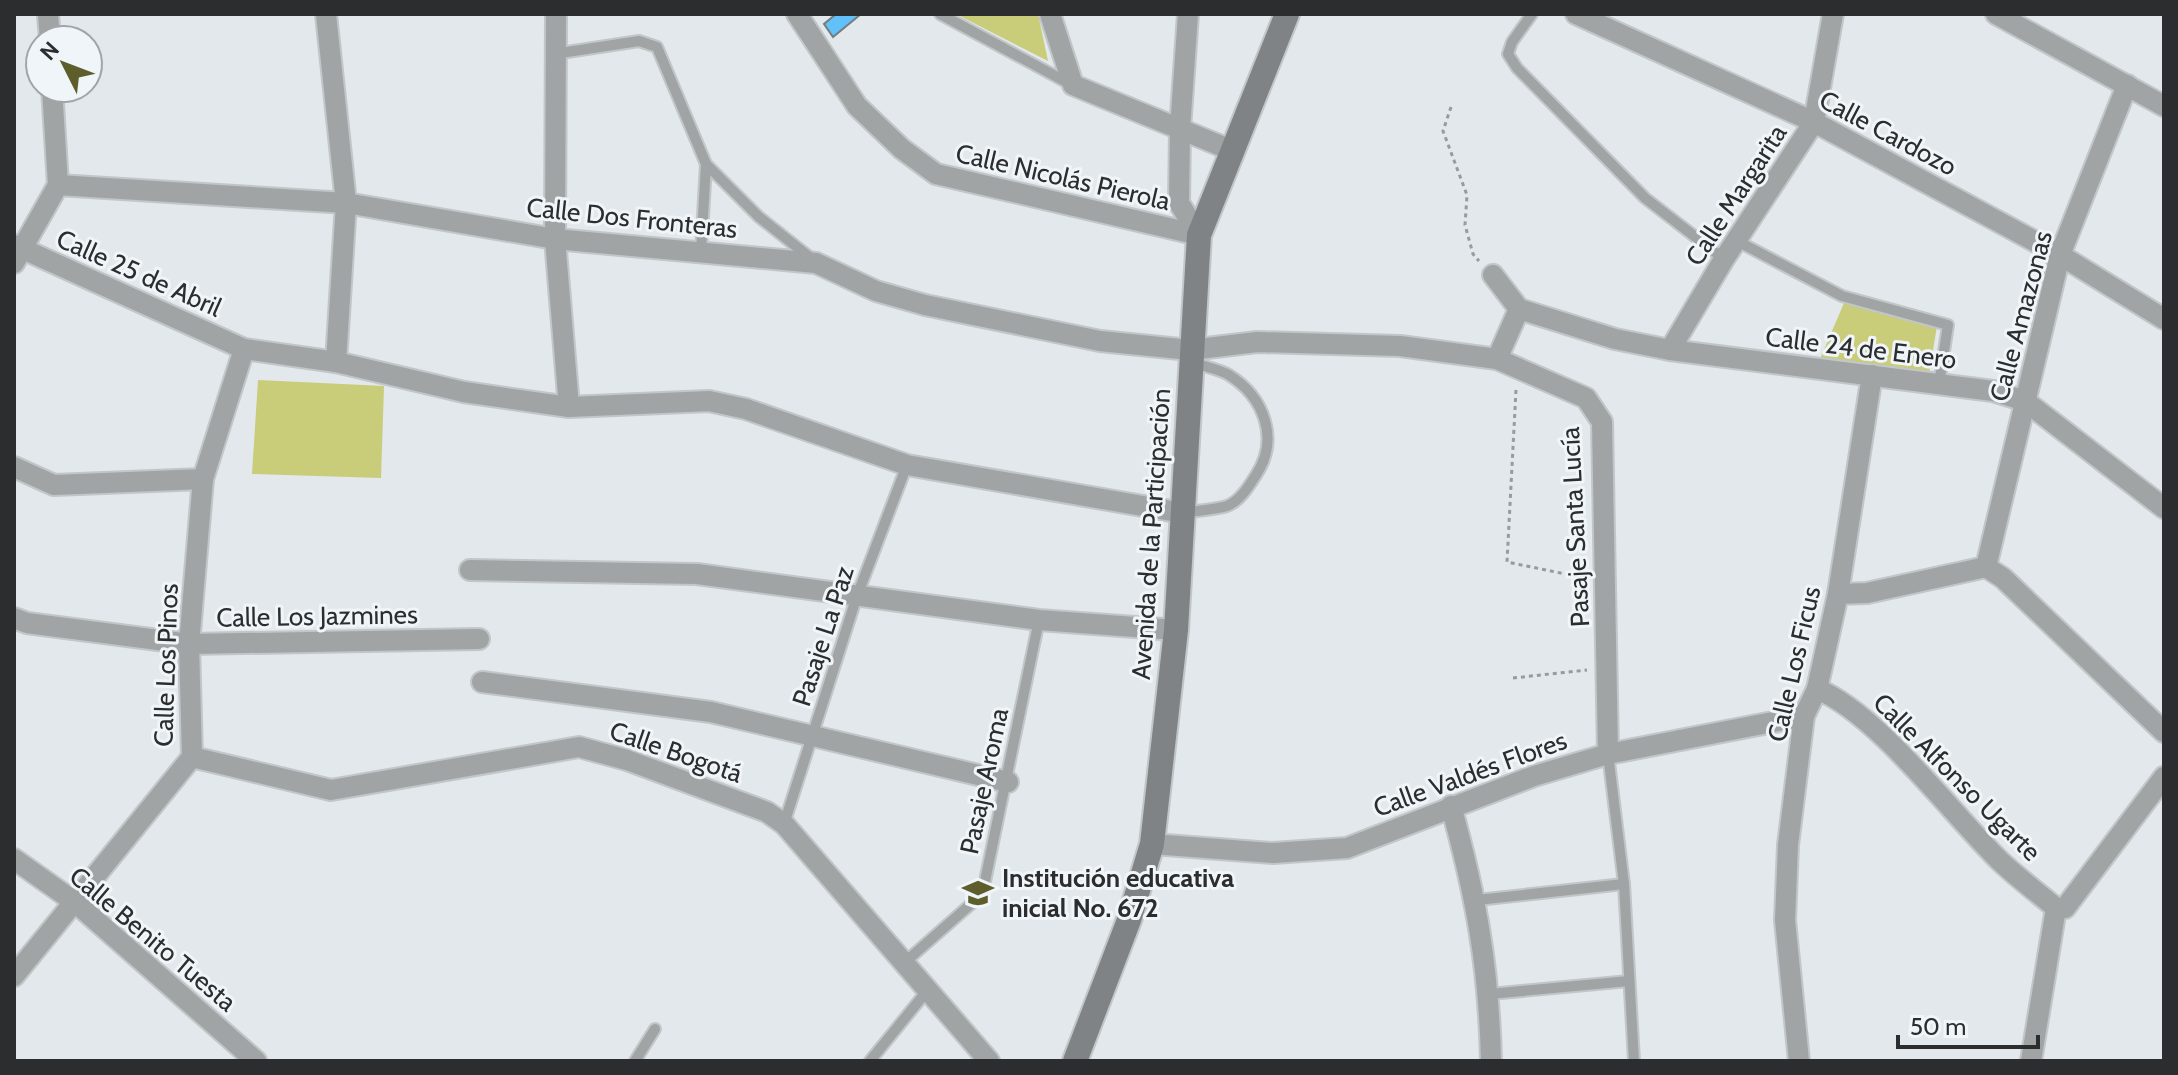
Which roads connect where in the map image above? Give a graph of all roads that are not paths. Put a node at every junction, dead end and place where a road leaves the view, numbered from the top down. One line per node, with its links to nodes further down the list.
1 (326, 14): 22 (street)
2 (556, 14): 12 (street)
3 (797, 14): 23 (street, Calle Nicolás Pierola)
4 (940, 14): 13 (lane)
5 (1050, 14): 13 (street)
6 (1188, 14): 18 (street)
7 (1287, 14): 19 (main road, Avenida de la Participación)
8 (1532, 14): 29 (lane)
9 (1576, 14): 17 (street, Calle Cardozo)
10 (1833, 14): 17 (street, Calle Margarita)
11 (1999, 15): 14 (street)
12 (554, 54): 20 (lane); 24 (street)
13 (1073, 85): 18 (street)
14 (2127, 85): 16 (street); 28 (street, Calle Amazonas)
15 (53, 104): 21 (street)
16 (2164, 106)
17 (1814, 122): 25 (street, Calle Margarita); 28 (street, Calle Cardozo)
18 (1180, 129): 19 (street); 23 (street)
19 (1231, 150): 23 (main road, Avenida de la Participación)
20 (706, 164): 26 (lane); 30 (lane)
21 (58, 185): 22 (street, Calle Dos Fronteras); 27 (street)
22 (346, 203): 24 (street, Calle Dos Fronteras); 38 (street)
23 (1199, 235): 36 (main road, Avenida de la Participación)
24 (555, 239): 26 (street, Calle Dos Fronteras); 42 (street)
25 (1737, 241): 29 (street, Calle Margarita); 40 (lane)
26 (701, 251): 30 (street, Calle Dos Fronteras)
27 (16, 252): 34 (street, Calle 25 de Abril)
28 (2060, 255): 33 (street, Calle Cardozo); 41 (street, Calle Amazonas)
29 (1724, 259): 35 (street, Calle Margarita)
30 (816, 263): 36 (street, Calle Dos Fronteras)
31 (1493, 275): 32 (street)
32 (1519, 309): 35 (street, Calle 24 de Enero); 37 (street)
33 (2164, 319)
34 (244, 349): 38 (street, Calle 25 de Abril); 45 (street, Calle Los Pinos)
35 (1670, 350): 39 (street, Calle 24 de Enero)
36 (1190, 356): 37 (street); 47 (main road, Avenida de la Participación); 47 (lane)
37 (1497, 359): 62 (street, Pasaje Santa Lucía)
38 (336, 362): 42 (street, Calle 25 de Abril)
39 (1872, 375): 40 (street, Calle 24 de Enero); 50 (street, Calle Los Ficus)
40 (1939, 384): 41 (street, Calle 24 de Enero)
41 (2025, 401): 46 (street, Calle 24 de Enero); 48 (street, Calle Amazonas)
42 (569, 407): 43 (street, Calle 25 de Abril)
43 (907, 465): 47 (street, Calle 25 de Abril); 51 (lane, Pasaje La Paz)
44 (14, 467): 45 (street)
45 (203, 479): 56 (street, Calle Los Pinos)
46 (2164, 508)
47 (1183, 513): 54 (main road, Avenida de la Participación)
48 (1986, 567): 50 (street); 60 (street)
49 (470, 570): 51 (street)
50 (1838, 594): 58 (street, Calle Los Ficus)
51 (857, 596): 53 (street); 61 (lane, Pasaje La Paz)
52 (14, 618): 56 (street, Calle Los Jazmines)
53 (1039, 620): 54 (street); 65 (lane, Pasaje Aroma)
54 (1176, 630): 68 (main road, Avenida de la Participación)
55 (479, 639): 56 (street, Calle Los Jazmines)
56 (189, 644): 63 (street, Calle Los Pinos)
57 (482, 682): 61 (street)
58 (1817, 689): 59 (street, Calle Los Ficus); 73 (street, Calle Alfonso Ugarte)
59 (1804, 716): 62 (street, Calle Valdés Flores); 87 (street, Calle Los Ficus)
60 (2164, 732)
61 (812, 738): 65 (street); 67 (lane, Pasaje La Paz)
62 (1608, 754): 66 (street, Calle Valdés Flores); 70 (lane)
63 (192, 757): 67 (street, Calle Bogotá); 72 (street, Calle Los Pinos)
64 (2164, 777): 73 (street)
65 (1008, 782): 74 (lane, Pasaje Aroma)
66 (1451, 806): 68 (street, Calle Valdés Flores); 71 (street)
67 (784, 824): 74 (street, Calle Bogotá)
68 (1152, 844): 84 (main road, Avenida de la Participación)
69 (14, 859): 72 (street, Calle Benito Tuesta)
70 (1624, 884): 71 (lane); 76 (lane)
71 (1477, 900): 78 (street)
72 (76, 903): 75 (street, Calle Los Pinos); 80 (street, Calle Benito Tuesta)
73 (2056, 908): 88 (street)
74 (903, 965): 77 (street, Calle Bogotá)
75 (14, 976)
76 (1629, 981): 78 (lane); 86 (lane)
77 (927, 991): 82 (lane); 83 (street, Calle Bogotá)
78 (1490, 994): 85 (street)
79 (655, 1029): 81 (lane)
80 (256, 1061)
81 (635, 1061)
82 (870, 1061)
83 (989, 1061)
84 (1075, 1061)
85 (1491, 1061)
86 (1634, 1061)
87 (1799, 1061)
88 (2031, 1061)

